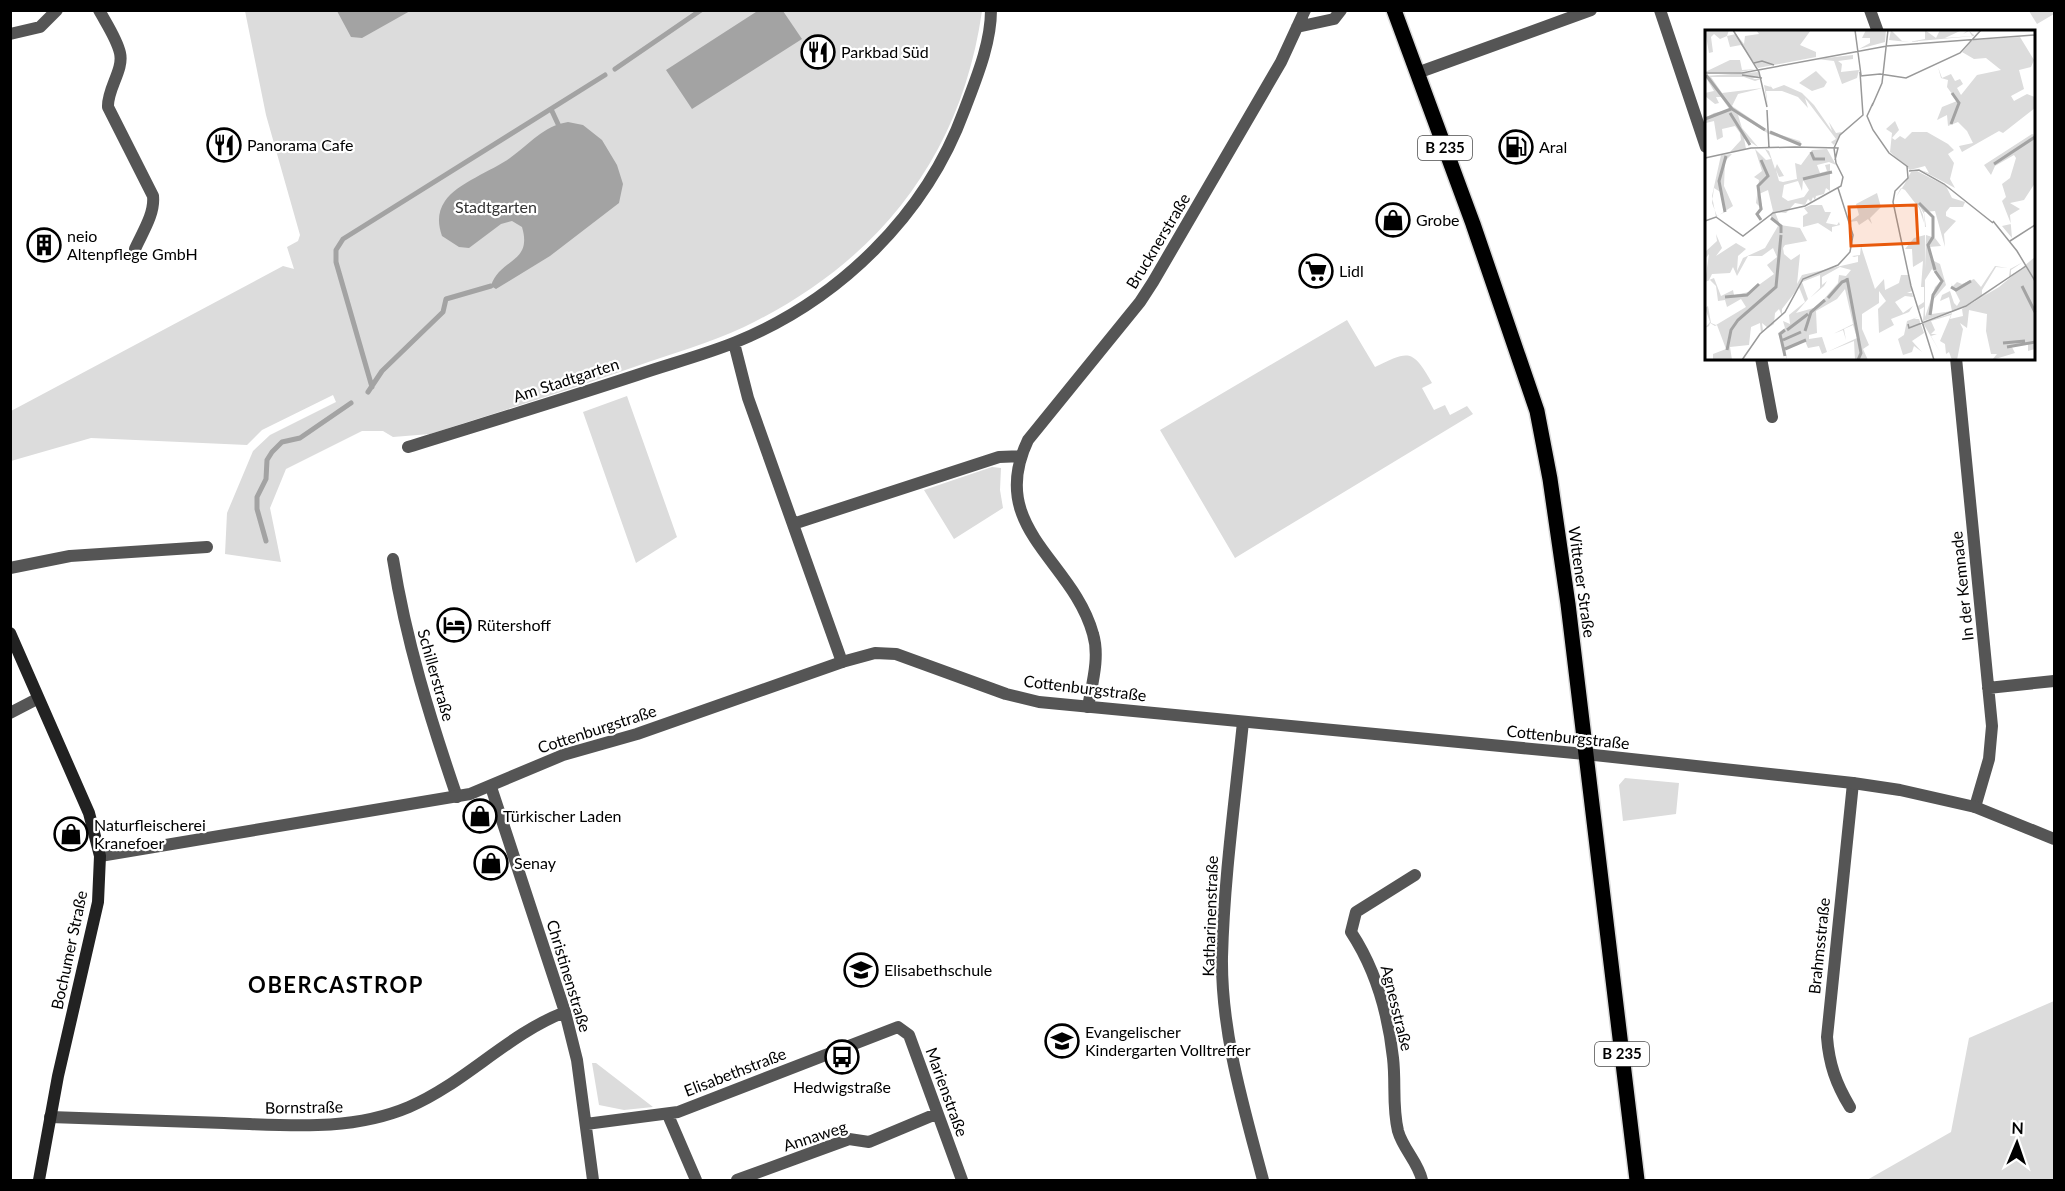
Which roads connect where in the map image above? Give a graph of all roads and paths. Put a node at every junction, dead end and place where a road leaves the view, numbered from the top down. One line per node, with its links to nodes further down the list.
1 (57, 10): 12 (street)
2 (99, 10): 15 (street)
3 (991, 10): 16 (street, Am Stadtgarten)
4 (1305, 10): 10 (street, Brucknerstraße)
5 (1341, 10): 10 (street)
6 (1394, 10): 13 (main road, Wittener Straße / B 235)
7 (1591, 10): 13 (street)
8 (1660, 10): 14 (street)
9 (1870, 10): 11 (street)
10 (1297, 27): 21 (street, Brucknerstraße)
11 (1877, 30)
12 (10, 34)
13 (1417, 73): 34 (main road, Wittener Straße / B 235)
14 (1705, 141)
15 (135, 249)
16 (734, 343): 20 (street, Am Stadtgarten); 22 (street)
17 (1761, 360): 19 (street)
18 (1956, 360): 29 (street, In der Kemnade)
19 (1772, 417)
20 (408, 447)
21 (1021, 456): 22 (street); 31 (street, Brucknerstraße)
22 (793, 524): 27 (street)
23 (207, 547): 25 (street)
24 (393, 559): 37 (street, Schillerstraße)
25 (10, 568)
26 (10, 633): 30 (main road, Bochumer Straße)
27 (842, 662): 31 (street, Cottenburgstraße); 36 (street, Cottenburgstraße)
28 (2055, 681): 29 (street)
29 (1988, 688): 38 (street, In der Kemnade)
30 (37, 699): 32 (street); 40 (main road, Bochumer Straße)
31 (1088, 707): 33 (street, Cottenburgstraße)
32 (10, 713)
33 (1243, 722): 34 (street, Cottenburgstraße); 54 (street, Katharinenstraße)
34 (1585, 754): 35 (street, Cottenburgstraße); 56 (main road, Wittener Straße / B 235)
35 (1853, 783): 38 (street, Cottenburgstraße); 44 (street, Brahmsstraße)
36 (491, 787): 37 (street, Cottenburgstraße); 42 (street, Christinenstraße)
37 (457, 797): 40 (street, Cottenburgstraße)
38 (1975, 807): 39 (street, Cottenburgstraße)
39 (2055, 839)
40 (100, 856): 47 (main road, Bochumer Straße)
41 (1415, 875): 55 (street, Agnesstraße)
42 (565, 1012): 47 (street, Bornstraße); 48 (street, Christinenstraße)
43 (891, 1028): 45 (street, Marienstraße); 46 (street, Elisabethstraße)
44 (1850, 1107)
45 (936, 1114): 52 (street, Annaweg); 53 (street, Marienstraße)
46 (668, 1115): 48 (street, Elisabethstraße); 51 (street)
47 (50, 1117): 49 (main road, Bochumer Straße)
48 (586, 1124): 50 (street, Christinenstraße)
49 (39, 1180)
50 (593, 1180)
51 (696, 1180)
52 (737, 1180)
53 (962, 1180)
54 (1263, 1180)
55 (1422, 1180)
56 (1637, 1180)

